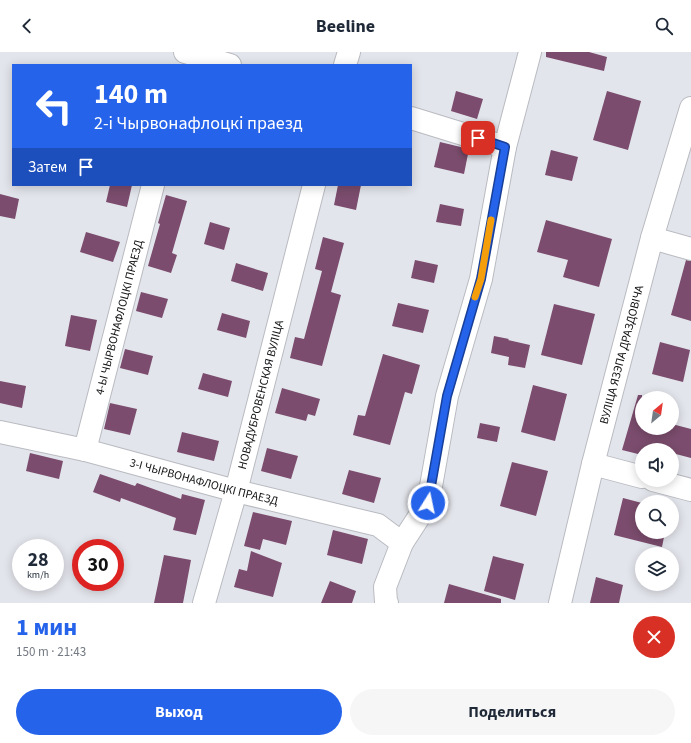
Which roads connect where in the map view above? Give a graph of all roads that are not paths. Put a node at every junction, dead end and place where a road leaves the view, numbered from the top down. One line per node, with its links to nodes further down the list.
1 (186, 52): 4 (street); 5 (street)
2 (349, 52): 6 (street)
3 (530, 52): 9 (street)
4 (184, 64)
5 (227, 64)
6 (345, 64)
7 (691, 108): 12 (street, ВУЛІЦА ЯЗЭПА ДРАЗДОВІЧА)
8 (412, 118): 9 (street)
9 (505, 147): 21 (street)
10 (153, 186): 15 (street, 4-Ы ЧЫРВОНАФЛОЦКІ ПРАЕЗД)
11 (314, 186): 20 (street, НОВАДУБРОВЕНСКАЯ ВУЛІЦА)
12 (652, 238): 13 (street); 16 (street, ВУЛІЦА ЯЗЭПА ДРАЗДОВІЧА)
13 (691, 249)
14 (0, 432): 15 (street, 3-І ЧЫРВОНАФЛОЦКІ ПРАЕЗД)
15 (85, 450): 20 (street, 3-І ЧЫРВОНАФЛОЦКІ ПРАЕЗД)
16 (593, 464): 17 (street); 24 (street, ВУЛІЦА ЯЗЭПА ДРАЗДОВІЧА)
17 (635, 475)
18 (679, 487): 19 (street)
19 (691, 490)
20 (236, 491): 21 (street, 3-І ЧЫРВОНАФЛОЦКІ ПРАЕЗД); 22 (street, НОВАДУБРОВЕНСКАЯ ВУЛІЦА)
21 (402, 543): 23 (street)
22 (204, 603)
23 (386, 603)
24 (560, 603)

